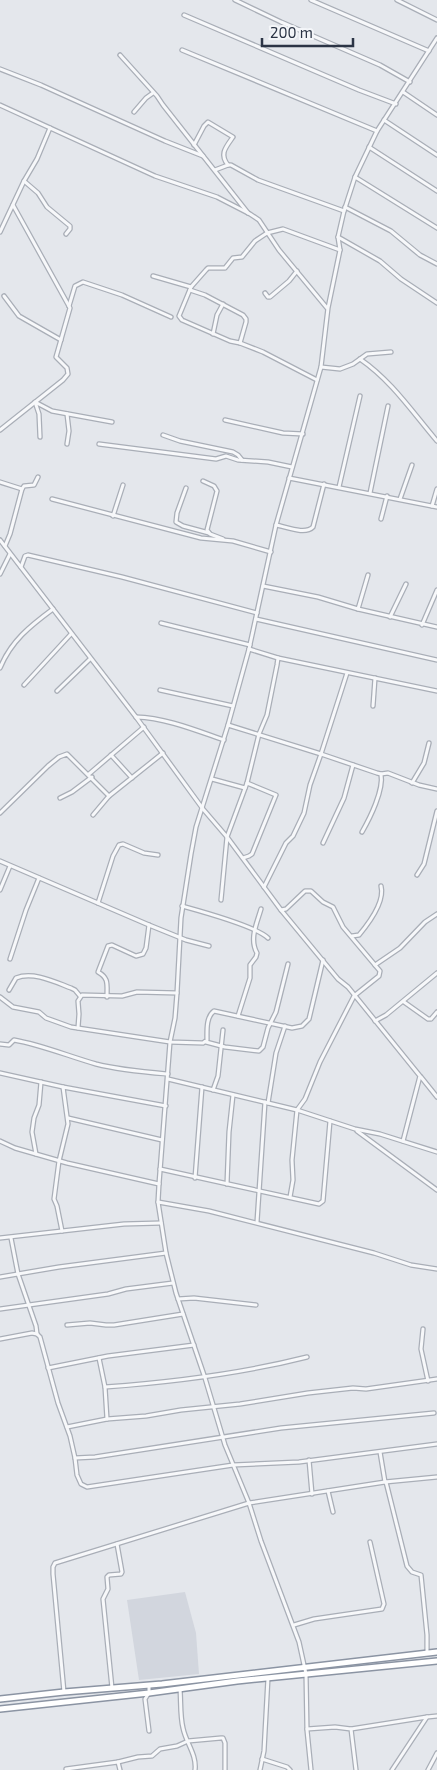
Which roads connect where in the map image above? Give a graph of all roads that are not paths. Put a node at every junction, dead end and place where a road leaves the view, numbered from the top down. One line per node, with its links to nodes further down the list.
1 (235, 0): 11 (street)
2 (311, 0): 8 (street)
3 (397, 0): 5 (street)
4 (184, 15): 14 (street)
5 (437, 20)
6 (437, 38): 8 (street)
7 (182, 50): 20 (street)
8 (429, 51): 11 (street)
9 (120, 55): 13 (street)
10 (0, 69): 24 (street)
11 (410, 82): 12 (street)
12 (403, 92): 14 (street); 17 (street)
13 (153, 93): 16 (street); 21 (street)
14 (396, 104): 18 (street)
15 (0, 105): 19 (street)
16 (134, 112)
17 (437, 115)
18 (384, 120): 20 (street); 23 (street)
19 (50, 128): 28 (street); 33 (street)
20 (377, 131): 22 (street)
21 (194, 145): 24 (street); 25 (street)
22 (369, 147): 27 (street); 29 (street)
23 (437, 155)
24 (203, 156): 26 (street)
25 (228, 165): 26 (street); 32 (street)
26 (214, 170): 33 (street)
27 (355, 177): 31 (street); 34 (street)
28 (24, 181): 30 (street); 37 (street)
29 (437, 191)
30 (13, 205): 35 (street); 48 (street)
31 (345, 207): 32 (street); 40 (street)
32 (344, 211): 38 (street)
33 (249, 213): 36 (street)
34 (437, 228)
35 (0, 232)
36 (267, 233): 39 (street); 41 (street); 43 (street)
37 (66, 234)
38 (338, 238): 39 (street); 46 (street)
39 (340, 250): 49 (street)
40 (437, 264)
41 (297, 271): 44 (street); 49 (street)
42 (153, 276): 43 (street)
43 (191, 288): 47 (street); 51 (street)
44 (265, 293)
45 (4, 296): 52 (street)
46 (437, 303)
47 (223, 304): 51 (street); 53 (street)
48 (69, 306): 50 (street); 52 (street)
49 (328, 308): 56 (street)
50 (171, 317)
51 (213, 334): 53 (street)
52 (60, 340): 59 (street)
53 (240, 343): 57 (street)
54 (391, 352): 55 (street)
55 (360, 359): 56 (street); 68 (street)
56 (321, 367): 57 (street)
57 (317, 380): 65 (street)
58 (360, 396): 80 (street)
59 (35, 402): 61 (street); 64 (street); 67 (street)
60 (388, 406): 84 (street)
61 (67, 414): 63 (street); 69 (street)
62 (225, 420): 65 (street)
63 (112, 422)
64 (0, 430)
65 (303, 434): 73 (street)
66 (163, 435): 71 (street)
67 (40, 437)
68 (437, 441)
69 (67, 444)
70 (99, 444): 71 (street)
71 (242, 461): 73 (street)
72 (412, 465): 87 (street)
73 (292, 467): 75 (street)
74 (38, 477): 82 (street)
75 (289, 478): 78 (street); 92 (street)
76 (203, 481): 93 (street)
77 (0, 482): 82 (street)
78 (324, 484): 80 (street); 92 (street)
79 (123, 485): 90 (street)
80 (339, 487): 84 (street)
81 (186, 488): 93 (street)
82 (22, 489): 96 (street)
83 (437, 489): 88 (street)
84 (370, 492): 85 (street)
85 (387, 496): 87 (street); 91 (street)
86 (52, 499): 90 (street)
87 (400, 499): 88 (street)
88 (432, 506): 89 (street)
89 (437, 507)
90 (113, 516): 95 (street)
91 (381, 519)
92 (276, 525): 97 (street)
93 (210, 534): 95 (street)
94 (0, 540): 96 (street)
95 (226, 540): 97 (street)
96 (5, 546): 98 (street)
97 (271, 552): 103 (street)
98 (10, 554): 99 (street); 100 (street)
99 (21, 567): 105 (street); 107 (street)
100 (0, 574)
101 (368, 575): 106 (street)
102 (406, 584): 108 (street)
103 (264, 586): 106 (street); 107 (street)
104 (437, 590): 111 (street)
105 (53, 609): 113 (street); 118 (street)
106 (358, 610): 108 (street)
107 (257, 613): 109 (street)
108 (390, 617): 111 (street)
109 (256, 619): 114 (street); 117 (street)
110 (161, 623): 114 (street)
111 (422, 625): 112 (street)
112 (437, 627)
113 (71, 634): 115 (street); 121 (street)
114 (249, 647): 116 (street); 125 (street)
115 (90, 658): 123 (street); 127 (street)
116 (278, 658): 119 (street); 130 (street)
117 (437, 660)
118 (0, 668)
119 (346, 673): 120 (street); 134 (street)
120 (375, 678): 124 (street); 126 (street)
121 (24, 685)
122 (160, 690): 125 (street)
123 (57, 691)
124 (437, 691)
125 (233, 706): 128 (street)
126 (373, 706)
127 (136, 717): 129 (street); 131 (street)
128 (228, 725): 130 (street); 131 (street)
129 (144, 727): 133 (street); 135 (street)
130 (259, 734): 134 (street); 141 (street)
131 (224, 740): 140 (street)
132 (429, 743): 142 (street)
133 (163, 753): 139 (street); 147 (street)
134 (321, 754): 136 (street); 161 (street)
135 (111, 755): 138 (street); 139 (street)
136 (353, 765): 137 (street); 153 (street)
137 (382, 774): 142 (street); 151 (street)
138 (90, 776): 145 (street); 146 (street); 149 (street)
139 (132, 778): 145 (street)
140 (212, 779): 143 (street); 147 (street)
141 (247, 783): 143 (street); 155 (street)
142 (412, 783): 144 (street)
143 (245, 788): 152 (street)
144 (437, 789)
145 (109, 796): 150 (street)
146 (60, 798)
147 (203, 809): 152 (street); 165 (street)
148 (437, 812): 158 (street)
149 (0, 813)
150 (93, 815)
151 (362, 832)
152 (227, 837): 155 (street); 163 (street)
153 (323, 843)
154 (158, 855): 164 (street)
155 (243, 858): 161 (street)
156 (0, 861): 157 (street)
157 (10, 866): 159 (street); 162 (street)
158 (417, 875)
159 (39, 878): 164 (street); 175 (street)
160 (381, 886): 172 (street)
161 (264, 887): 167 (street)
162 (0, 890)
163 (220, 900)
164 (98, 903): 169 (street)
165 (182, 906): 170 (street); 171 (street)
166 (261, 909): 170 (street)
167 (281, 910): 172 (street); 176 (street)
168 (437, 914): 178 (street)
169 (149, 925): 171 (street); 185 (street)
170 (255, 930): 173 (street); 188 (street)
171 (179, 936): 174 (street); 181 (street)
172 (352, 936): 178 (street)
173 (268, 938)
174 (208, 946)
175 (10, 959)
176 (323, 959): 183 (street); 191 (street)
177 (288, 964): 190 (street)
178 (375, 965): 183 (street)
179 (437, 972): 186 (street)
180 (10, 990): 182 (street)
181 (178, 993): 185 (street); 194 (street)
182 (80, 996): 185 (street); 192 (street)
183 (354, 996): 189 (street); 210 (street)
184 (0, 997): 192 (street)
185 (107, 997)
186 (404, 1002): 187 (street); 189 (street)
187 (437, 1012)
188 (238, 1016): 190 (street); 195 (street)
189 (375, 1021): 200 (street)
190 (271, 1023): 191 (street); 197 (street)
191 (285, 1026): 208 (street)
192 (78, 1028): 194 (street)
193 (223, 1030): 197 (street)
194 (170, 1042): 195 (street); 199 (street)
195 (206, 1042): 197 (street)
196 (0, 1044): 199 (street)
197 (221, 1046): 205 (street)
198 (0, 1073): 202 (street)
199 (168, 1074): 201 (street)
200 (420, 1076): 207 (street); 216 (street)
201 (168, 1079): 204 (street); 209 (street)
202 (41, 1082): 203 (street); 218 (street)
203 (63, 1087): 209 (street); 211 (street)
204 (202, 1087): 205 (street); 221 (street)
205 (213, 1090): 206 (street)
206 (233, 1095): 208 (street); 223 (street)
207 (437, 1097)
208 (266, 1102): 210 (street); 225 (street)
209 (166, 1106): 215 (street)
210 (297, 1110): 212 (street); 226 (street)
211 (68, 1118): 215 (street); 219 (street)
212 (330, 1121): 213 (street); 226 (street)
213 (355, 1130): 216 (street); 224 (street)
214 (0, 1140): 218 (street)
215 (162, 1140): 220 (street)
216 (403, 1141): 217 (street)
217 (437, 1152)
218 (36, 1154): 219 (street)
219 (59, 1161): 222 (street); 230 (street)
220 (160, 1169): 221 (street); 222 (street)
221 (195, 1178): 223 (street)
222 (158, 1184): 227 (street)
223 (227, 1184): 225 (street)
224 (437, 1190)
225 (258, 1191): 226 (street); 228 (street)
226 (290, 1197)
227 (158, 1202): 228 (street); 229 (street)
228 (257, 1222): 234 (street)
229 (161, 1223): 230 (street); 233 (street)
230 (62, 1231): 232 (street)
231 (0, 1238): 232 (street)
232 (11, 1238): 235 (street)
233 (166, 1253): 235 (street); 237 (street)
234 (437, 1269)
235 (18, 1274): 236 (street); 239 (street)
236 (0, 1277)
237 (173, 1283): 238 (street); 239 (street)
238 (178, 1299): 240 (street); 242 (street)
239 (28, 1304): 241 (street); 245 (street)
240 (256, 1305)
241 (0, 1309)
242 (183, 1314): 243 (street); 247 (street)
243 (67, 1325)
244 (422, 1329): 253 (street)
245 (37, 1334): 246 (street); 250 (street)
246 (0, 1339)
247 (194, 1345): 249 (street); 251 (street)
248 (307, 1357): 251 (street)
249 (99, 1358): 250 (street); 254 (street)
250 (48, 1368): 258 (street)
251 (205, 1378): 254 (street); 255 (street)
252 (437, 1379): 253 (street)
253 (428, 1381): 255 (street)
254 (105, 1387): 257 (street)
255 (213, 1406): 257 (street); 259 (street)
256 (434, 1413): 259 (street)
257 (107, 1419): 258 (street)
258 (66, 1428): 262 (street)
259 (223, 1437): 262 (street); 264 (street)
260 (437, 1444): 261 (street)
261 (380, 1452): 263 (street); 266 (street)
262 (75, 1458): 264 (street)
263 (309, 1460): 264 (street); 268 (street)
264 (233, 1466): 269 (street)
265 (437, 1477): 266 (street)
266 (385, 1482): 267 (street); 274 (street)
267 (328, 1492): 268 (street); 270 (street)
268 (312, 1494): 269 (street)
269 (249, 1503): 272 (street); 273 (street)
270 (333, 1512)
271 (370, 1542): 273 (street)
272 (117, 1544): 281 (street); 283 (street)
273 (294, 1625): 277 (street)
274 (427, 1652): 275 (highway); 277 (highway)
275 (437, 1652)
276 (437, 1661): 278 (highway)
277 (304, 1666): 278 (street); 280 (highway)
278 (306, 1674): 279 (highway); 289 (street)
279 (268, 1678): 282 (highway); 294 (street)
280 (149, 1685): 281 (highway); 284 (street)
281 (112, 1688): 283 (highway)
282 (180, 1689): 284 (highway); 292 (street)
283 (64, 1692): 285 (highway)
284 (149, 1693): 286 (highway); 291 (street)
285 (0, 1699)
286 (0, 1708)
287 (437, 1716): 288 (street)
288 (428, 1717): 290 (street); 304 (street)
289 (307, 1729): 290 (street); 302 (street)
290 (350, 1729): 303 (street)
291 (149, 1731)
292 (188, 1741): 295 (street); 298 (street); 299 (street)
293 (437, 1753): 305 (street)
294 (262, 1759): 300 (street); 301 (street)
295 (118, 1762): 296 (street); 297 (street)
296 (66, 1769)
297 (120, 1770)
298 (195, 1770)
299 (225, 1770)
300 (260, 1770)
301 (290, 1770)
302 (311, 1770)
303 (356, 1770)
304 (392, 1770)
305 (428, 1770)

